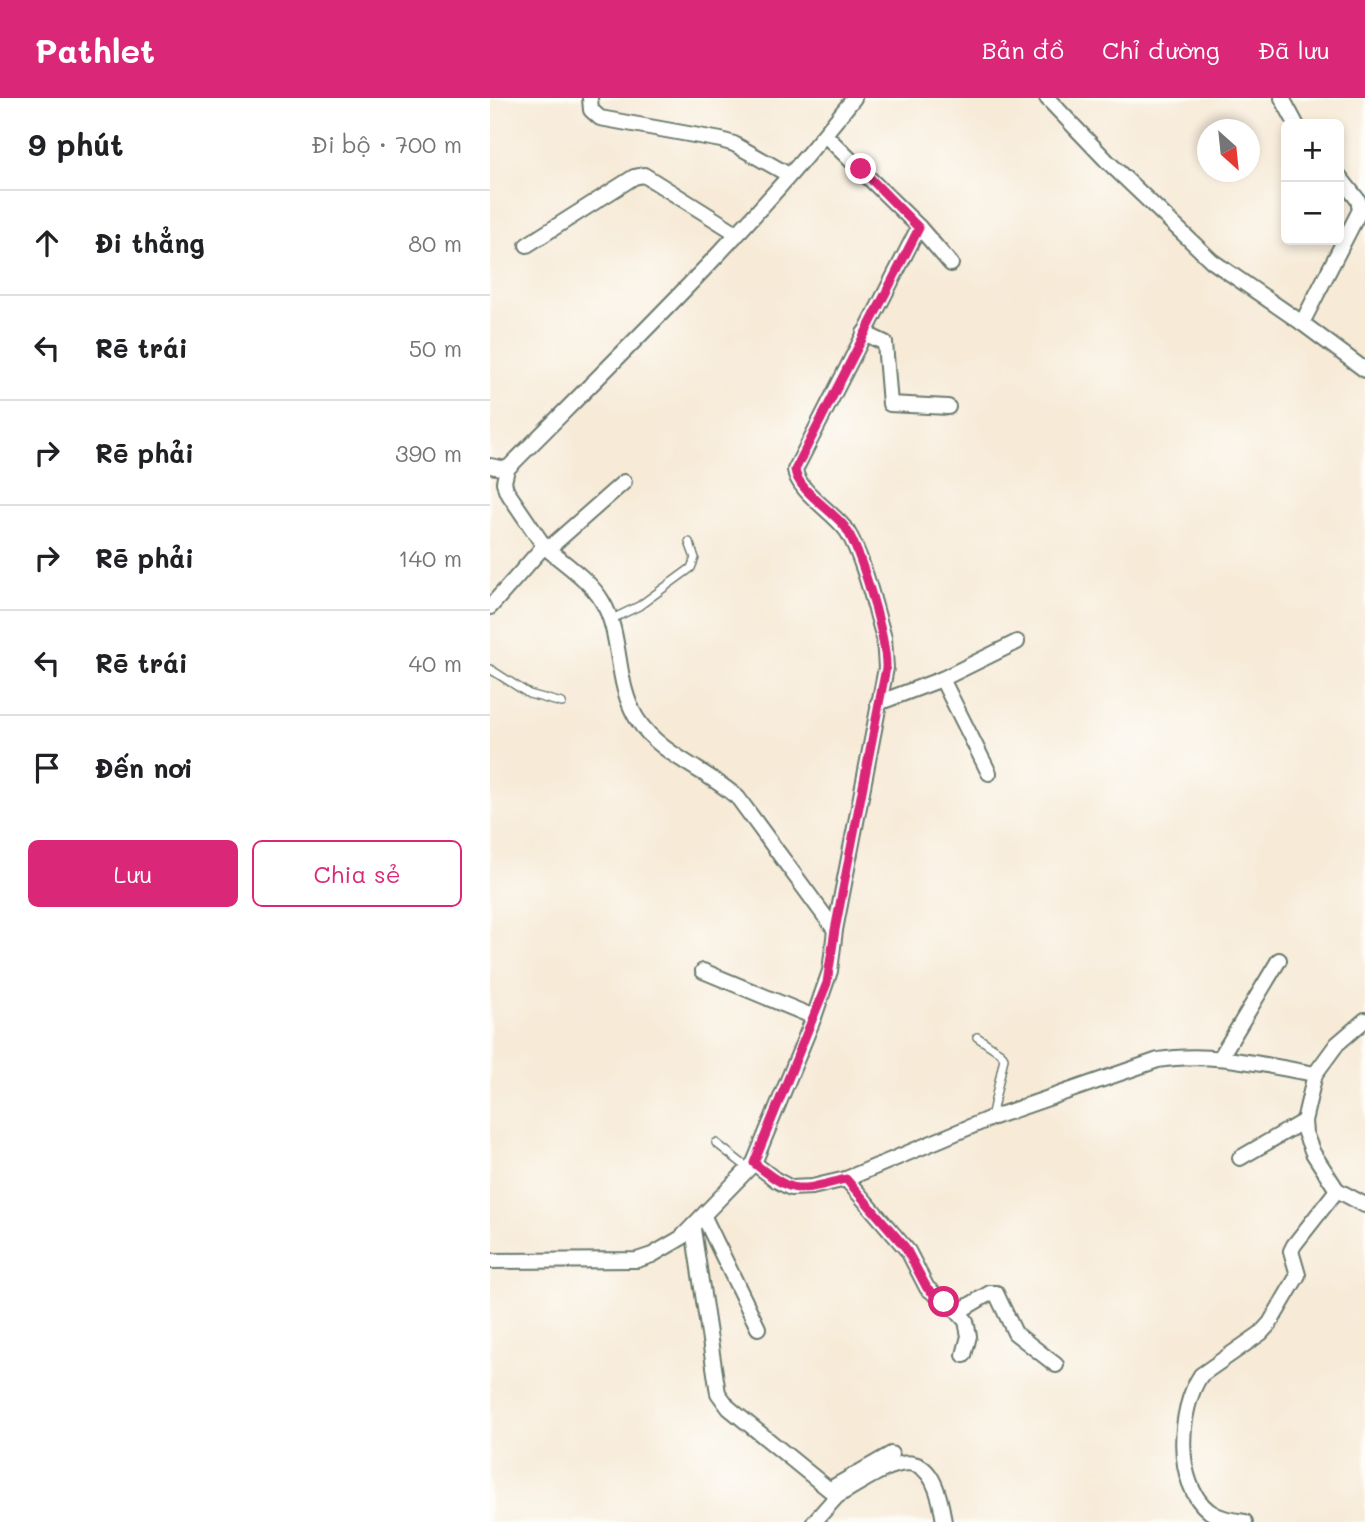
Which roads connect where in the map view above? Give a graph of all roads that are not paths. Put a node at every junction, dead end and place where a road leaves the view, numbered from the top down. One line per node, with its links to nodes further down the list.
1 (590, 98): 7 (street)
2 (854, 98): 6 (street)
3 (1047, 98): 13 (street)
4 (1282, 98): 5 (street)
5 (1293, 119)
6 (825, 135): 7 (street); 9 (street)
7 (789, 175): 10 (street)
8 (1344, 182): 13 (street)
9 (919, 228): 12 (street); 14 (street)
10 (738, 234): 11 (street); 18 (street)
11 (527, 245)
12 (951, 264)
13 (1302, 323): 15 (street)
14 (864, 333): 16 (street); 28 (street)
15 (1365, 370)
16 (948, 407)
17 (490, 466): 18 (street)
18 (507, 469): 21 (street)
19 (624, 482): 21 (street)
20 (689, 542): 23 (lane)
21 (546, 547): 22 (street); 23 (street)
22 (490, 607)
23 (610, 620): 30 (street)
24 (1017, 642): 26 (street)
25 (490, 669): 27 (lane)
26 (942, 678): 28 (street); 29 (street)
27 (562, 703)
28 (878, 703): 30 (street)
29 (989, 773)
30 (835, 930): 33 (street)
31 (1279, 960): 36 (street)
32 (703, 971): 33 (street)
33 (814, 1017): 42 (street)
34 (1365, 1020): 37 (street)
35 (977, 1037): 38 (lane)
36 (1220, 1058): 37 (street); 38 (street)
37 (1315, 1074): 39 (street)
38 (991, 1118): 43 (street)
39 (1304, 1121): 41 (street); 44 (street)
40 (716, 1143): 42 (lane)
41 (1240, 1158)
42 (751, 1166): 43 (street); 46 (street)
43 (846, 1179): 49 (street)
44 (1337, 1190): 45 (street); 57 (street)
45 (1365, 1205)
46 (704, 1217): 47 (street); 50 (street)
47 (693, 1228): 48 (street); 54 (street)
48 (490, 1261)
49 (958, 1312): 51 (street); 52 (street)
50 (758, 1328)
51 (964, 1354)
52 (1056, 1365)
53 (891, 1454): 54 (street)
54 (833, 1493): 55 (street); 56 (street)
55 (814, 1522)
56 (944, 1522)
57 (1245, 1522)

